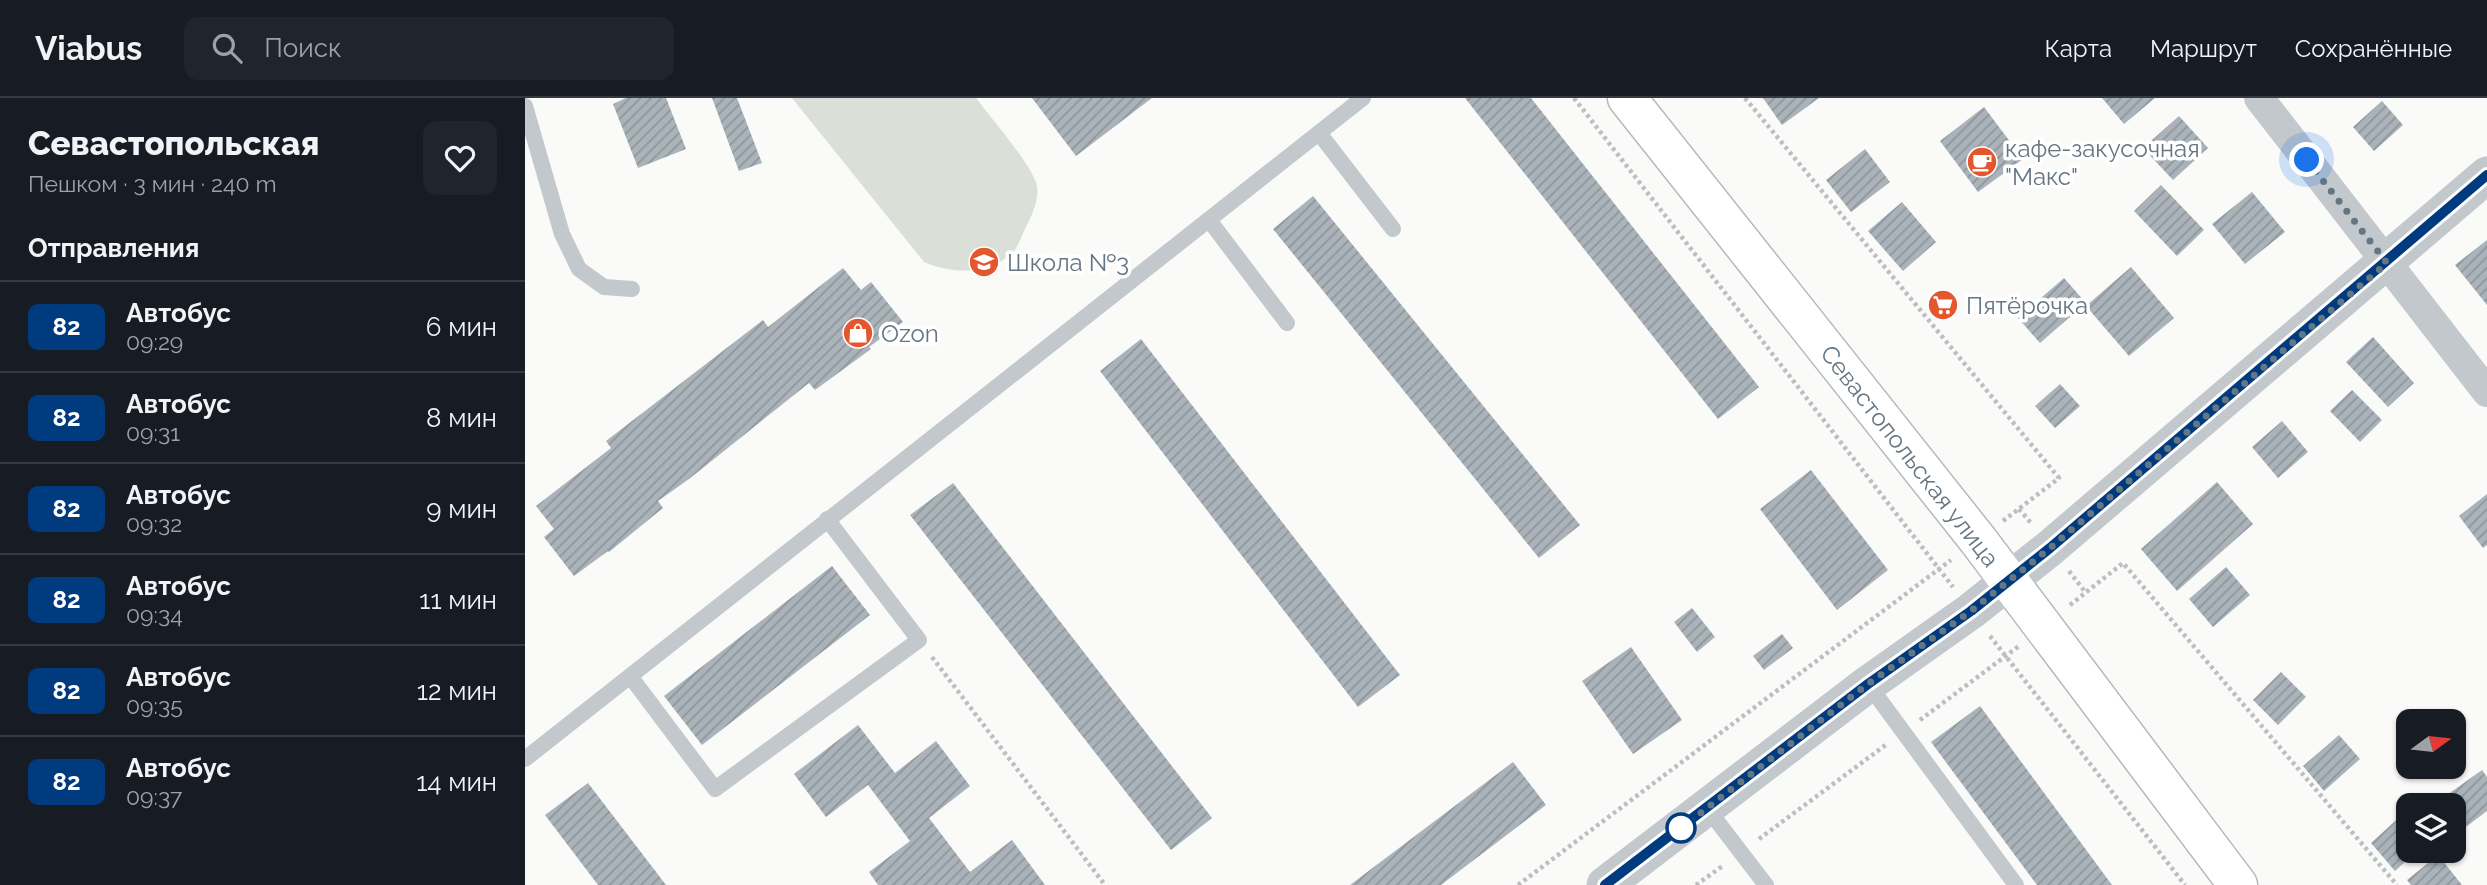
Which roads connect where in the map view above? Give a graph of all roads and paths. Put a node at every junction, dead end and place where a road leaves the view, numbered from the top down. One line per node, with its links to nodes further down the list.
1 (1363, 98): 7 (lane)
2 (1574, 98): 18 (path)
3 (1627, 98): 16 (main road, Севастопольская улица)
4 (1745, 98): 16 (path)
5 (2259, 98): 11 (street)
6 (525, 106): 12 (lane)
7 (1319, 133): 9 (lane); 10 (lane)
8 (2487, 175): 11 (street)
9 (1209, 220): 13 (lane); 15 (lane)
10 (1393, 229)
11 (2387, 263): 14 (street); 19 (street)
12 (632, 289)
13 (1287, 323)
14 (2487, 392)
15 (827, 519): 21 (lane); 22 (lane)
16 (1978, 540): 18 (path); 19 (main road, Севастопольская улица)
17 (2123, 563): 33 (path)
18 (1939, 569): 20 (path); 28 (path)
19 (2008, 581): 20 (street); 32 (main road, Севастопольская улица)
20 (1971, 611): 23 (street); 31 (path)
21 (919, 639): 22 (lane); 27 (path)
22 (630, 676): 24 (lane)
23 (1868, 684): 25 (street); 30 (lane)
24 (525, 759)
25 (1707, 808): 26 (street); 29 (lane)
26 (1612, 883)
27 (1105, 885)
28 (1518, 885)
29 (1766, 885)
30 (2017, 885)
31 (2185, 885)
32 (2238, 885)
33 (2397, 885)

